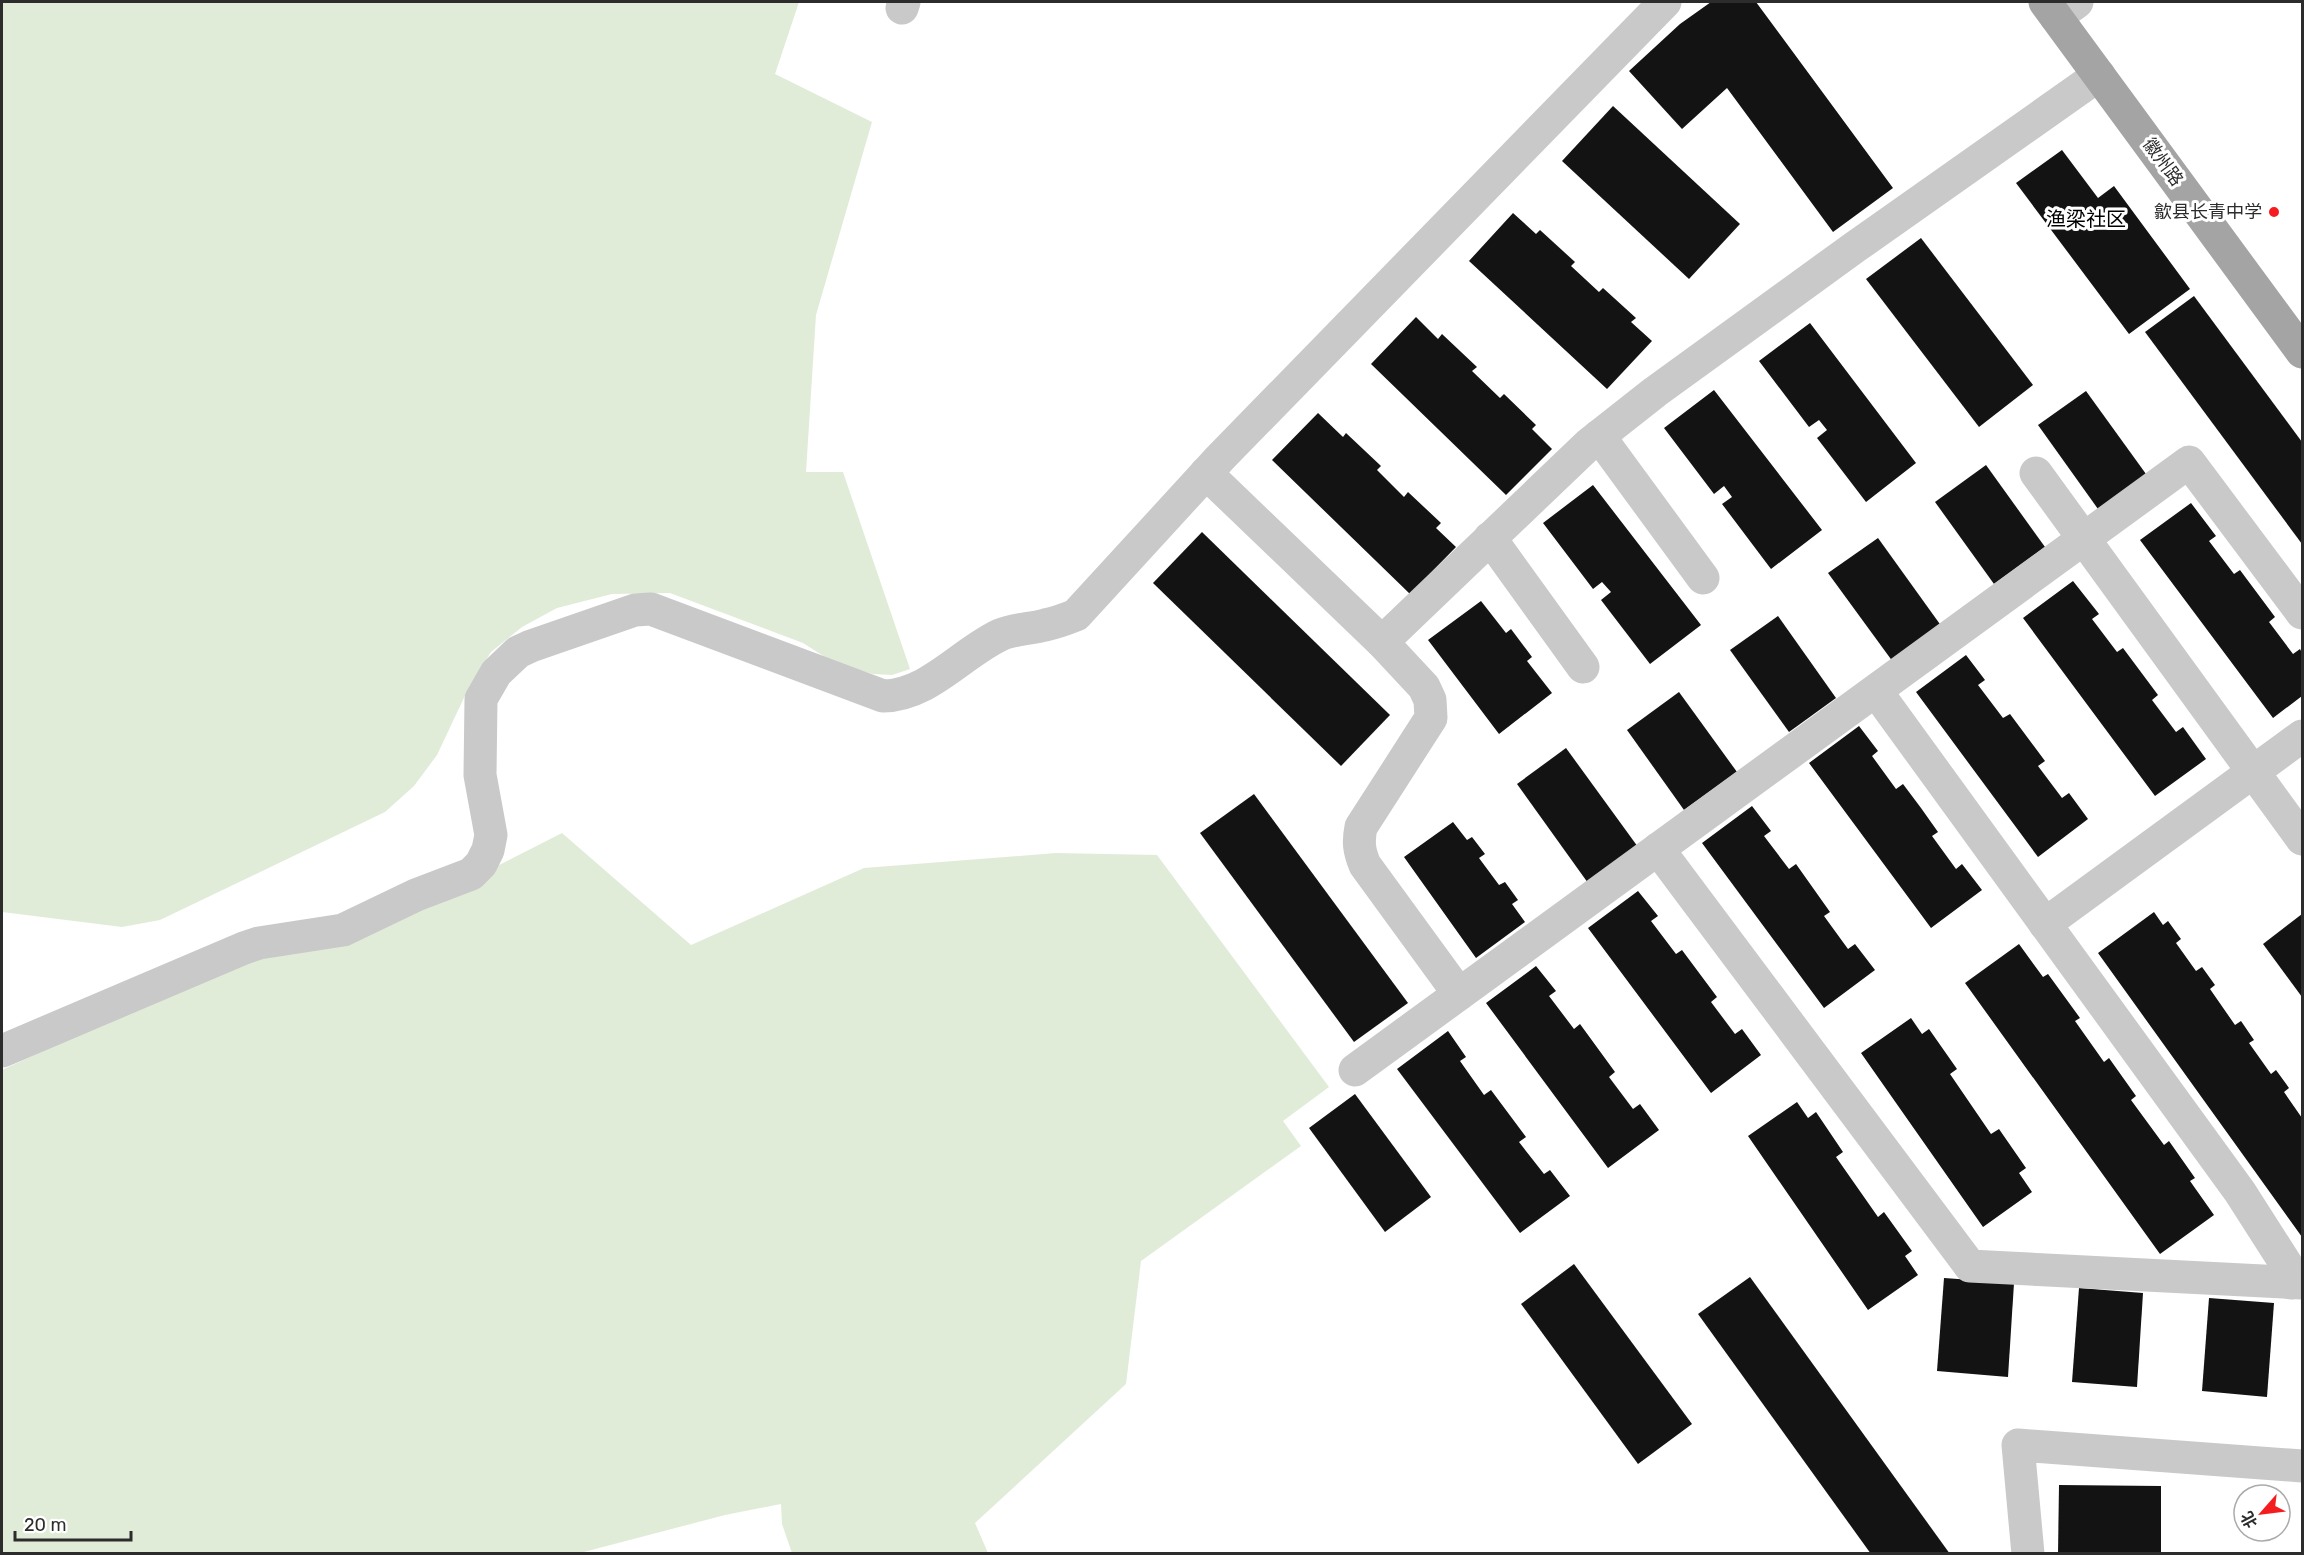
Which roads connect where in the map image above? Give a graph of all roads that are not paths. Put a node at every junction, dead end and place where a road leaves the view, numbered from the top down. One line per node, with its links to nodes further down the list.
1 (1665, 2): 6 (street)
2 (2059, 7): 3 (main road, 徽州路)
3 (2099, 75): 4 (main road, 徽州路); 5 (street)
4 (2302, 352)
5 (1599, 436): 8 (street); 10 (street)
6 (1206, 473): 12 (street); 21 (street)
7 (2036, 473): 9 (street)
8 (1490, 538): 12 (street); 13 (street)
9 (2084, 538): 11 (street); 14 (street); 16 (street)
10 (1703, 578)
11 (2302, 613)
12 (1382, 642): 20 (street)
13 (1583, 667)
14 (1876, 691): 18 (street); 19 (street)
15 (2302, 736): 16 (street)
16 (2253, 772): 17 (street); 19 (street)
17 (2302, 839)
18 (1658, 849): 20 (street); 23 (street)
19 (2045, 924): 23 (street)
20 (1459, 994): 22 (street)
21 (2, 1051)
22 (1355, 1070)
23 (2297, 1283)
24 (2302, 1466): 25 (street)
25 (2028, 1554)

